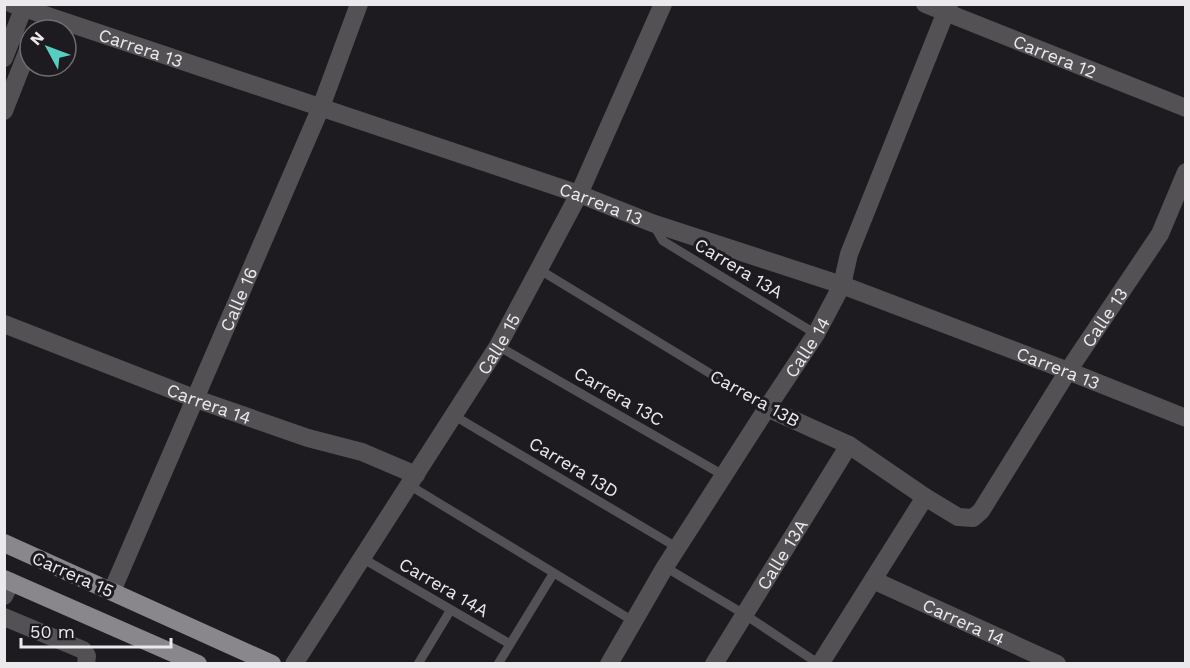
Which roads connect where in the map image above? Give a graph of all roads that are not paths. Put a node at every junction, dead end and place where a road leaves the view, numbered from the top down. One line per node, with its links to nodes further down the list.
1 (358, 4): 9 (street, Calle 16)
2 (663, 4): 13 (street, Calle 15)
3 (925, 4): 5 (street, Carrera 12)
4 (20, 6): 6 (street, Carrera 13); 7 (street)
5 (947, 8): 10 (street, Carrera 12); 16 (street, Calle 14)
6 (41, 16): 9 (street, Carrera 13)
7 (4, 58)
8 (18, 75): 11 (street)
9 (321, 107): 13 (street, Carrera 13); 21 (street, Calle 16)
10 (1185, 108)
11 (4, 111)
12 (1185, 172): 20 (street, Calle 13)
13 (579, 194): 14 (street, Carrera 13); 15 (street, Calle 15)
14 (652, 223): 16 (street, Carrera 13); 18 (lane, Carrera 13A)
15 (540, 270): 19 (street, Calle 15); 22 (lane, Carrera 13B)
16 (842, 285): 18 (street, Calle 14); 20 (street, Carrera 13)
17 (4, 324): 21 (street, Carrera 14)
18 (816, 334): 22 (street, Calle 14)
19 (498, 346): 23 (street, Calle 15); 26 (lane, Carrera 13C)
20 (1068, 371): 24 (street, Carrera 13); 29 (street, Calle 13)
21 (196, 399): 27 (street, Carrera 14); 37 (street, Calle 16)
22 (767, 408): 25 (street, Carrera 13B); 26 (street, Calle 14)
23 (453, 415): 27 (street, Calle 15); 31 (lane, Carrera 13D)
24 (1185, 418)
25 (849, 445): 28 (street, Carrera 13B); 39 (street, Calle 13A)
26 (723, 475): 31 (street, Calle 14)
27 (413, 480): 32 (street, Calle 15); 34 (lane, Carrera 14)
28 (925, 497): 29 (street, Carrera 13B); 35 (street)
29 (973, 518)
30 (4, 543): 37 (main road, Carrera 15)
31 (678, 548): 33 (street, Calle 14)
32 (362, 558): 38 (lane, Carrera 14A); 47 (street, Calle 15)
33 (665, 567): 39 (lane); 41 (street, Calle 14)
34 (553, 574): 41 (lane, Carrera 14); 42 (lane)
35 (873, 580): 43 (street); 52 (street, Carrera 14)
36 (7, 586): 45 (main road, Carrera 15)
37 (112, 591): 46 (main road, Carrera 15)
38 (450, 610): 42 (lane, Carrera 14A); 48 (lane)
39 (744, 614): 43 (lane); 51 (street, Calle 13A)
40 (4, 617): 44 (street)
41 (633, 621): 50 (street, Calle 14)
42 (510, 644): 49 (lane)
43 (825, 662)
44 (86, 663)
45 (198, 663)
46 (272, 663)
47 (294, 663)
48 (418, 663)
49 (498, 663)
50 (609, 663)
51 (714, 663)
52 (1057, 663)

